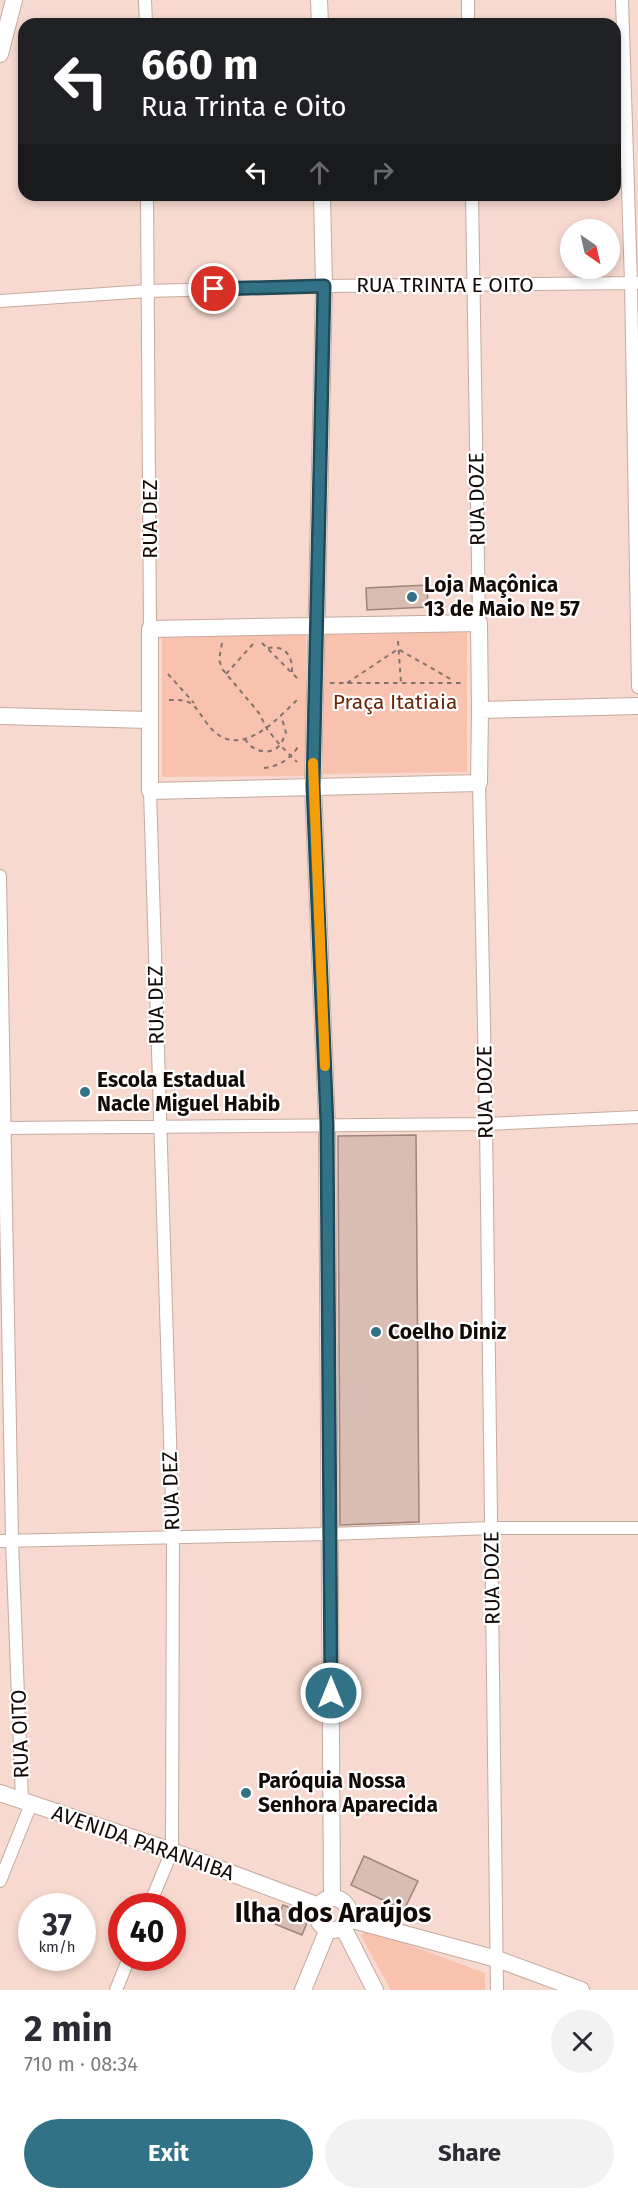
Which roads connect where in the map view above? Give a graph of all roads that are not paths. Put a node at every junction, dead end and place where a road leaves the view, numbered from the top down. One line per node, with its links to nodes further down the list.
1 (14, 0): 9 (street)
2 (146, 0): 6 (street)
3 (319, 0): 7 (street)
4 (468, 0): 8 (street)
5 (622, 0): 13 (street)
6 (146, 18)
7 (320, 18)
8 (468, 18)
9 (0, 54)
10 (147, 201): 16 (street, RUA DEZ)
11 (322, 201): 14 (street)
12 (472, 201): 15 (street, RUA DOZE)
13 (634, 283): 15 (street, RUA TRINTA E OITO); 21 (street)
14 (324, 286): 15 (street, RUA TRINTA E OITO); 16 (street, RUA TRINTA E OITO); 19 (street)
15 (474, 286): 18 (street, RUA DOZE)
16 (148, 291): 17 (street, RUA TRINTA E OITO); 20 (street, RUA DEZ)
17 (0, 301)
18 (479, 623): 19 (street); 23 (street, RUA DOZE)
19 (316, 626): 20 (street); 27 (street)
20 (150, 628): 25 (street, RUA DEZ)
21 (638, 687)
22 (638, 706): 23 (street)
23 (480, 710): 26 (street, RUA DOZE)
24 (0, 716): 25 (street)
25 (149, 720): 28 (street, RUA DEZ)
26 (479, 783): 27 (street); 32 (street, RUA DOZE)
27 (313, 786): 28 (street); 31 (street)
28 (150, 790): 33 (street, RUA DEZ)
29 (0, 876): 34 (street, RUA OITO)
30 (638, 1117): 32 (street)
31 (327, 1124): 32 (street); 33 (street); 37 (street)
32 (486, 1124): 35 (street, RUA DOZE)
33 (159, 1127): 34 (street); 38 (street, RUA DEZ)
34 (3, 1128): 39 (street, RUA OITO)
35 (492, 1527): 36 (street); 37 (street); 47 (street, RUA DOZE)
36 (638, 1528)
37 (330, 1534): 38 (street); 45 (street)
38 (173, 1536): 39 (street); 42 (street, RUA DEZ)
39 (6, 1541): 41 (street, RUA OITO)
40 (0, 1793): 41 (street, AVENIDA PARANAIBA)
41 (27, 1802): 42 (street, AVENIDA PARANAIBA); 43 (street)
42 (172, 1851): 44 (street); 45 (street, AVENIDA PARANAIBA)
43 (0, 1881)
44 (154, 1893)
45 (325, 1902): 46 (street); 46 (street)
46 (340, 1925): 47 (street); 50 (street); 51 (street)
47 (497, 1959): 52 (street, RUA DOZE); 53 (street)
48 (124, 1971): 49 (street)
49 (116, 1990)
50 (303, 1990)
51 (375, 1990)
52 (497, 1990)
53 (581, 1990)

